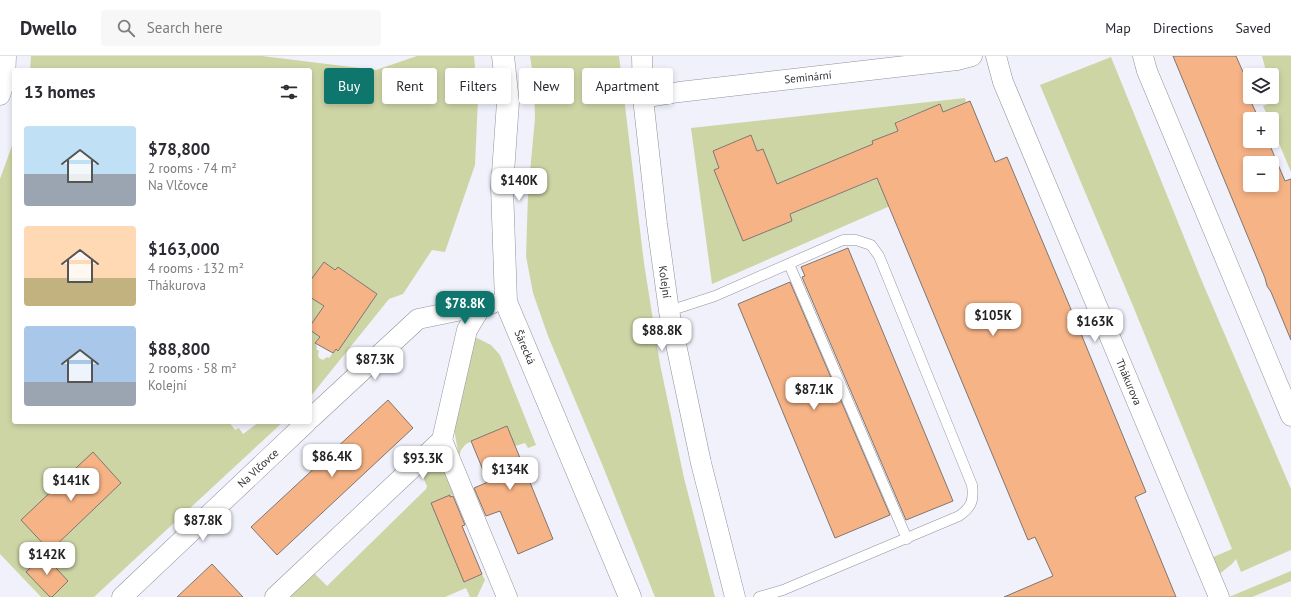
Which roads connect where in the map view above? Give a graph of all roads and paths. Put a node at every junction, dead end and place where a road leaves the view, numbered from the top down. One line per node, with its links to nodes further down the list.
1 (6, 56): 9 (street)
2 (503, 56): 12 (street, Šárecká)
3 (642, 56): 7 (street, Kolejní)
4 (972, 56): 8 (street, Seminární)
5 (996, 56): 26 (street, Thákurova)
6 (1143, 56): 15 (street)
7 (642, 68)
8 (673, 93)
9 (0, 95)
10 (644, 104): 14 (street, Kolejní)
11 (789, 264): 14 (lane); 19 (lane); 19 (lane)
12 (506, 302): 13 (street); 23 (street, Šárecká)
13 (482, 305): 16 (street); 18 (street)
14 (670, 311): 24 (street, Kolejní)
15 (1291, 416)
16 (312, 417)
17 (305, 424): 20 (street, Na Vlčovce)
18 (442, 440): 21 (street); 22 (street)
19 (907, 538): 25 (lane)
20 (122, 597)
21 (275, 597)
22 (507, 597)
23 (630, 597)
24 (735, 597)
25 (759, 597)
26 (1219, 597)

